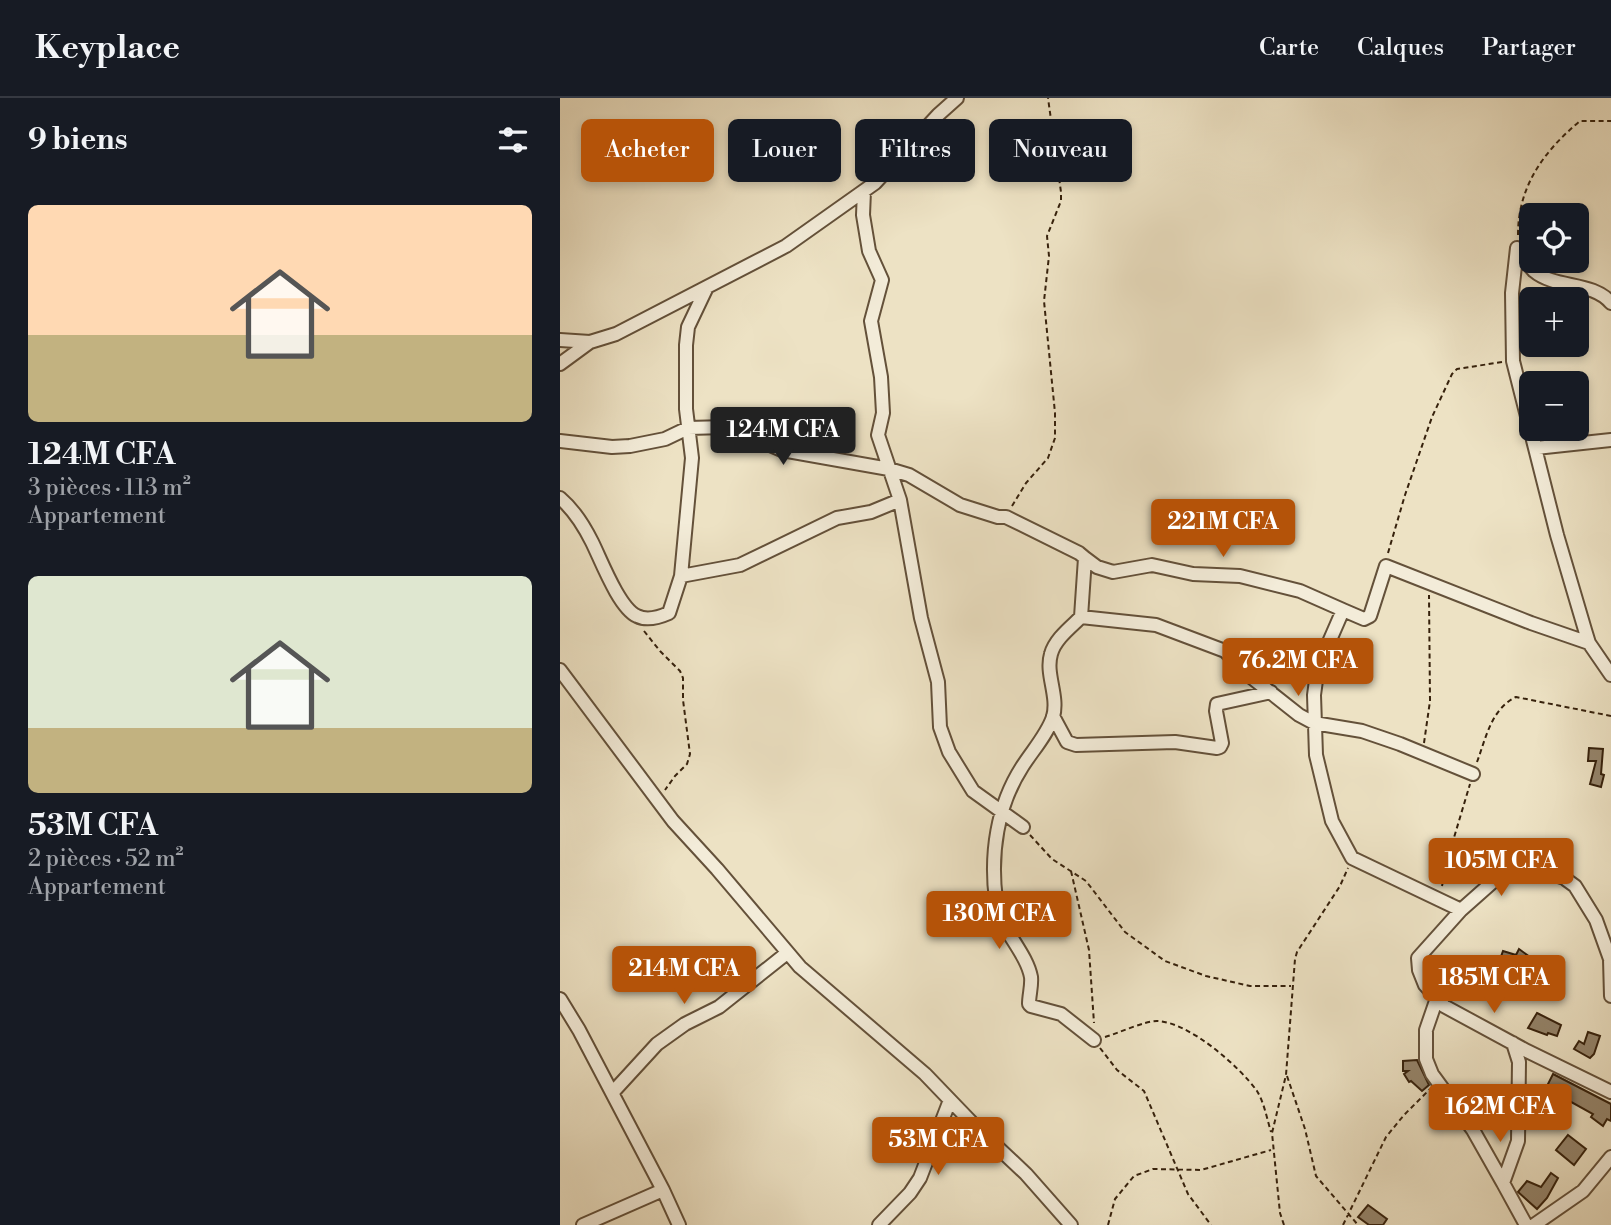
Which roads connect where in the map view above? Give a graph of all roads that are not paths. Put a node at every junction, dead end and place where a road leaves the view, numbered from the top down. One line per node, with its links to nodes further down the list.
1 (957, 98): 2 (street)
2 (864, 191): 3 (street); 12 (street)
3 (707, 287): 6 (street); 8 (street)
4 (1611, 303): 11 (street)
5 (560, 340): 6 (street)
6 (590, 342): 7 (street)
7 (560, 364)
8 (688, 428): 10 (street); 12 (street); 16 (street)
9 (1611, 440): 11 (street)
10 (560, 441)
11 (1536, 448): 19 (street)
12 (889, 469): 14 (street); 15 (street)
13 (560, 498): 16 (street)
14 (900, 500): 16 (street); 26 (street)
15 (1085, 558): 17 (street); 18 (street)
16 (681, 576)
17 (1343, 610): 19 (street); 24 (street)
18 (1081, 617): 22 (street); 23 (street)
19 (1589, 643): 21 (street)
20 (560, 670): 29 (street)
21 (1611, 675)
22 (1271, 692): 23 (street); 24 (street)
23 (1053, 716): 26 (street)
24 (1314, 723): 25 (street); 28 (street)
25 (1473, 774)
26 (1002, 812): 27 (street); 33 (street)
27 (1023, 827)
28 (1461, 909): 30 (street); 31 (street)
29 (787, 953): 35 (street); 37 (street)
30 (1611, 996)
31 (1437, 998): 34 (street); 39 (street)
32 (560, 999): 35 (street)
33 (1094, 1040)
34 (1513, 1043): 36 (street); 39 (street)
35 (613, 1092): 40 (street)
36 (1611, 1092)
37 (950, 1100): 43 (street); 44 (street)
38 (1611, 1157): 46 (street)
39 (1503, 1183): 45 (street)
40 (663, 1189): 41 (street); 42 (street)
41 (583, 1225)
42 (679, 1225)
43 (879, 1225)
44 (1071, 1225)
45 (1526, 1225)
46 (1534, 1225)

